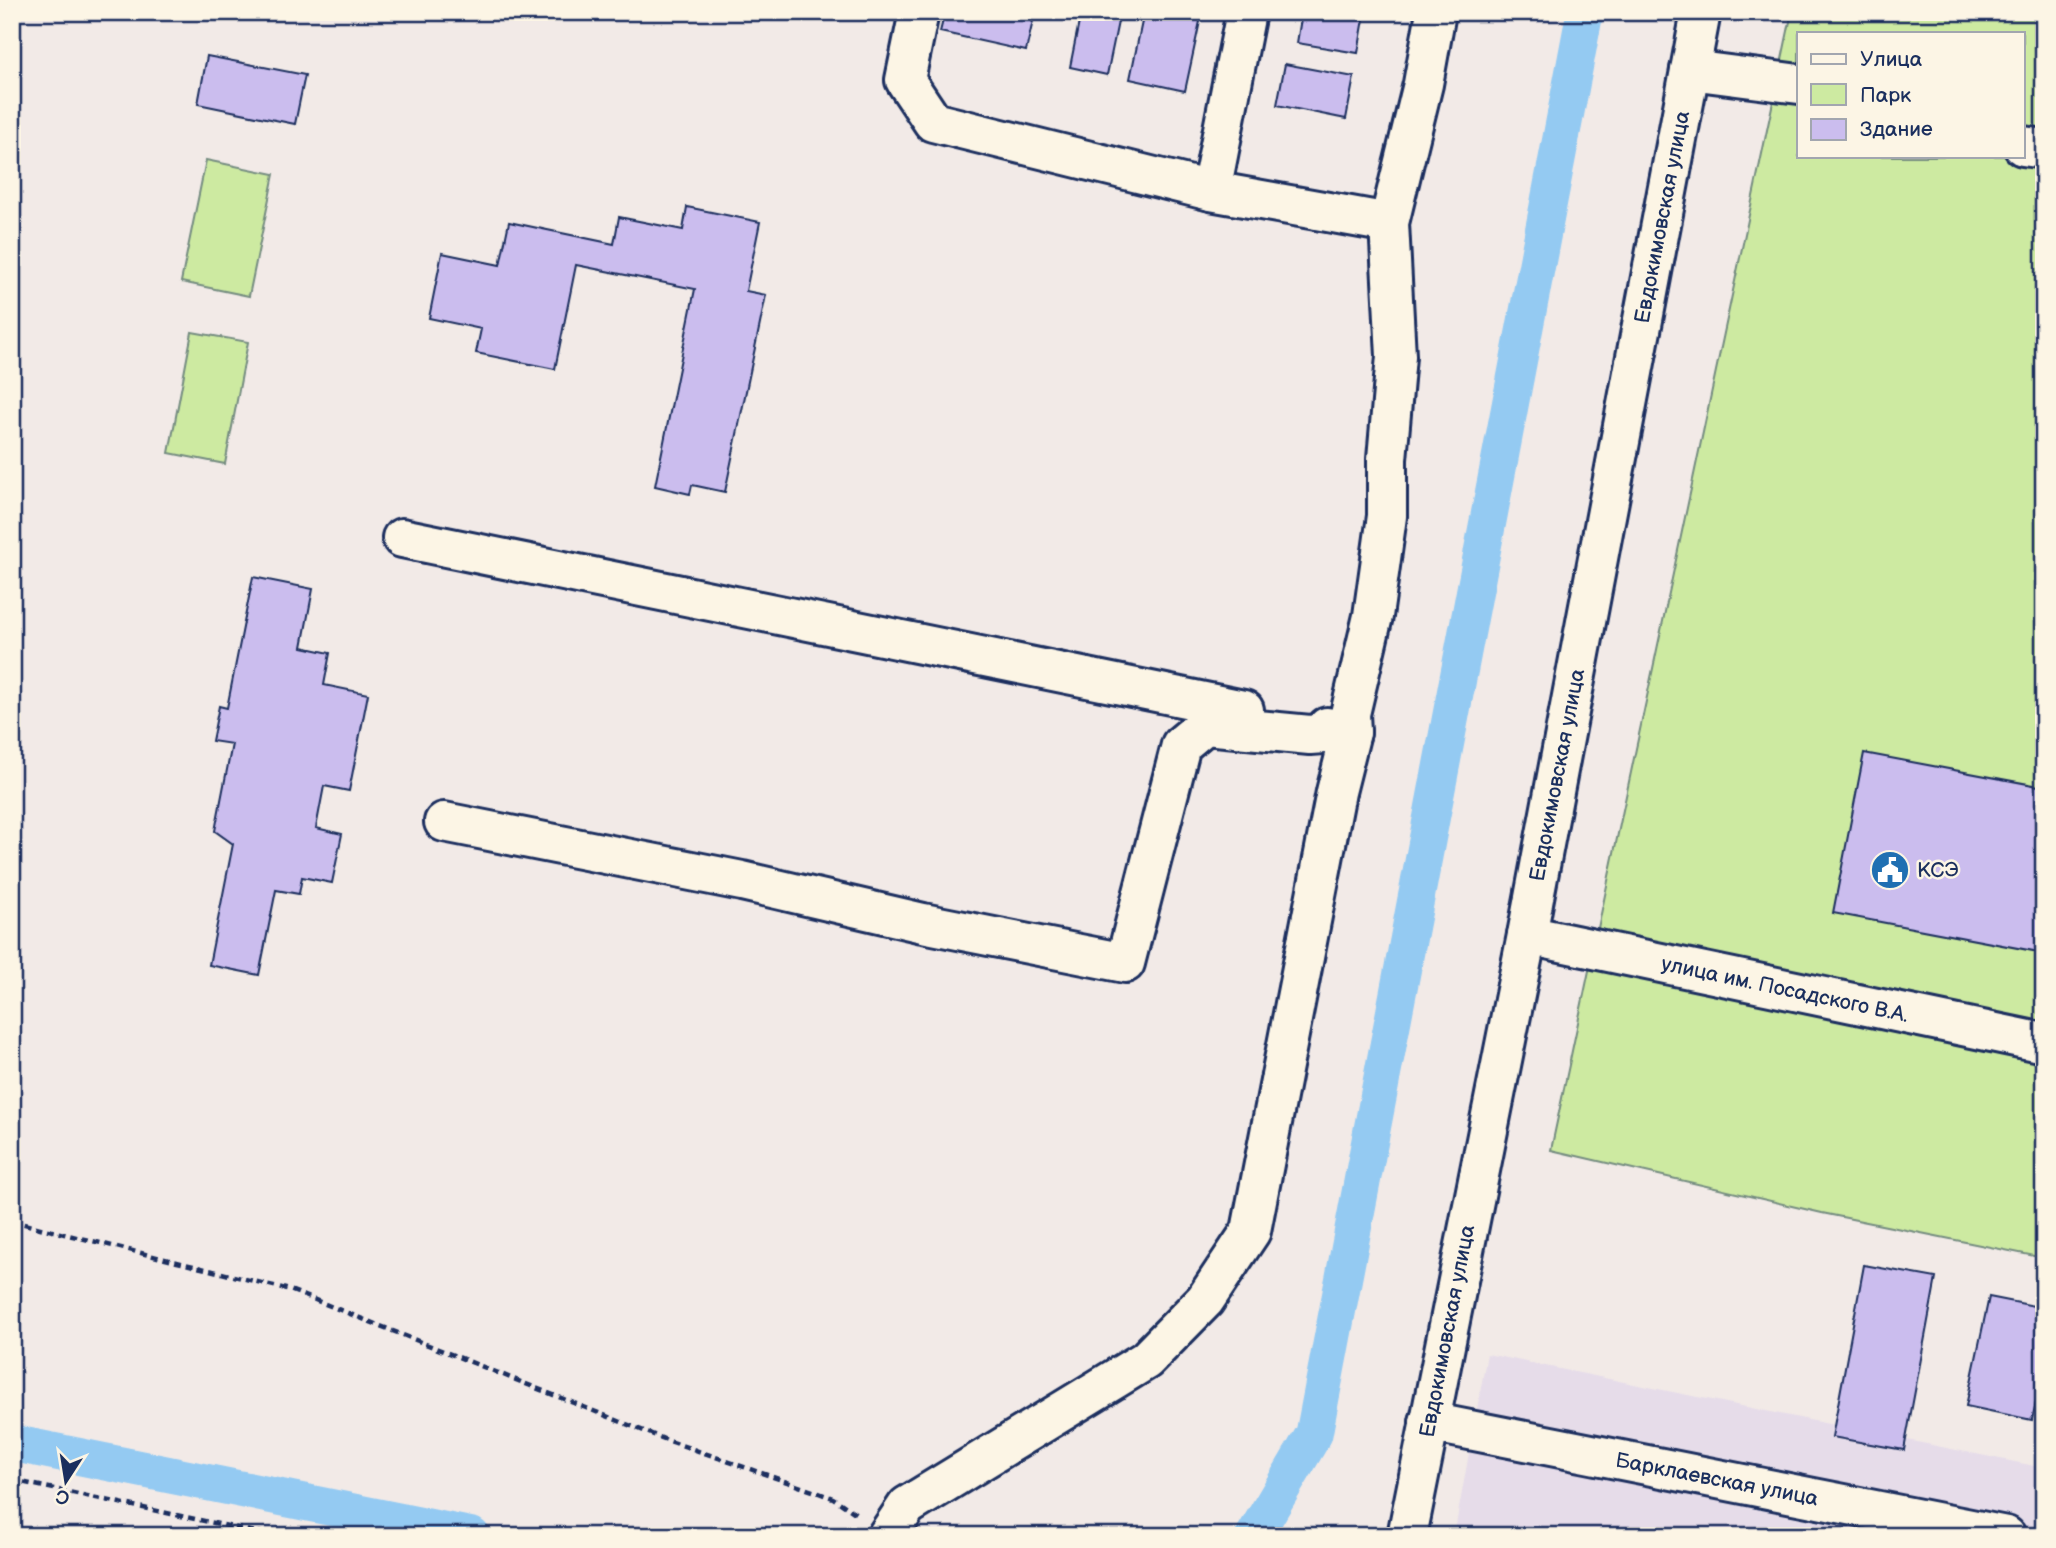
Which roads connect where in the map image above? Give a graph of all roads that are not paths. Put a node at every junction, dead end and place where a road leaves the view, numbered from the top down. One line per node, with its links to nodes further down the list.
1 (919, 12): 9 (street)
2 (1246, 12): 9 (street)
3 (1436, 12): 10 (street)
4 (1701, 12): 5 (street, Евдокимовская улица)
5 (1690, 69): 6 (street); 14 (street, Евдокимовская улица)
6 (1797, 84)
7 (2024, 146): 8 (street)
8 (2044, 149)
9 (1210, 191): 10 (street)
10 (1389, 223): 12 (street)
11 (402, 538): 12 (street)
12 (1351, 732): 13 (street); 17 (street)
13 (443, 822)
14 (1527, 935): 15 (street, улица им. Посадского В.А.); 16 (street, Евдокимовская улица)
15 (2044, 1043)
16 (1429, 1422): 18 (street, Евдокимовская улица); 19 (street, Барклаевская улица)
17 (887, 1536)
18 (1407, 1536)
19 (2006, 1536)

